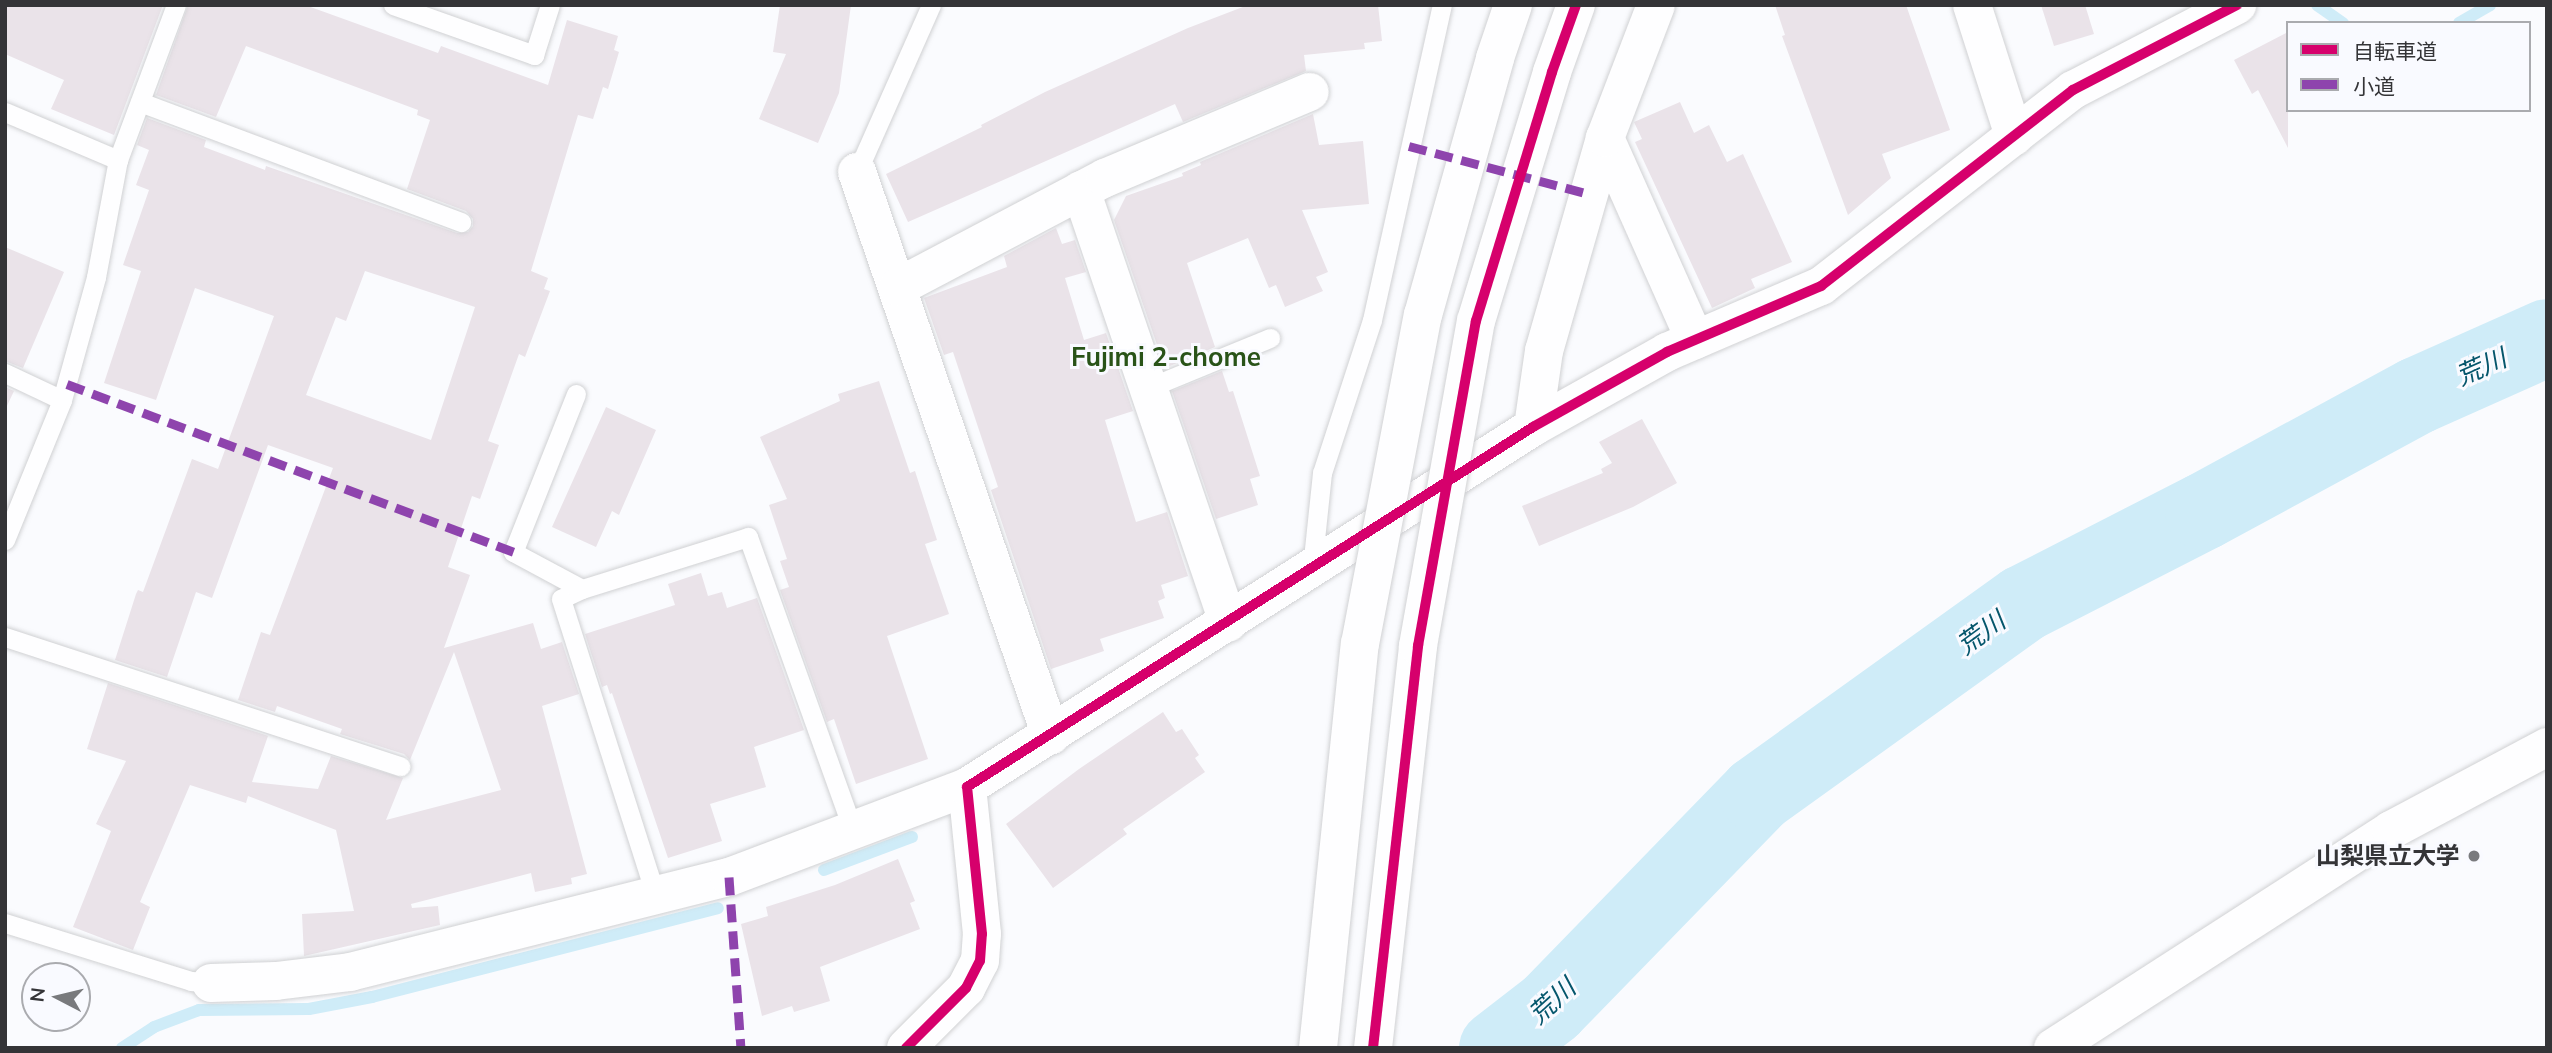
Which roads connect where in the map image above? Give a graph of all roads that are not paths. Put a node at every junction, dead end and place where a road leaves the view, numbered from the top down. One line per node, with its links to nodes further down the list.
1 (176, 5): 12 (lane)
2 (393, 5): 3 (lane)
3 (550, 5)
4 (931, 5): 17 (lane)
5 (1442, 5): 29 (lane)
6 (1513, 5): 42 (street, bridge)
7 (1576, 5): 43 (street, bridge)
8 (1656, 5): 15 (street)
9 (1972, 5): 14 (street)
10 (2237, 5): 14 (street)
11 (1310, 92): 18 (street)
12 (140, 102): 16 (lane); 19 (lane)
13 (5, 112): 16 (lane)
14 (2014, 136): 22 (street)
15 (1605, 138): 22 (street); 27 (street)
16 (118, 160): 26 (lane)
17 (857, 172): 20 (street)
18 (1082, 190): 20 (street); 24 (street)
19 (461, 222)
20 (898, 287): 33 (street)
21 (1270, 338): 24 (lane)
22 (1695, 340): 27 (street)
23 (5, 373): 26 (lane)
24 (1148, 388): 31 (street)
25 (576, 394): 30 (lane)
26 (62, 400): 28 (lane)
27 (1533, 427): 29 (street)
28 (5, 540)
29 (1312, 569): 31 (street)
30 (582, 589): 37 (lane); 38 (lane)
31 (1228, 623): 33 (street)
32 (5, 638): 35 (lane)
33 (1051, 736): 36 (street)
34 (2547, 747): 44 (street)
35 (400, 766)
36 (967, 787): 37 (street); 41 (street)
37 (853, 830): 38 (street)
38 (655, 894): 40 (street)
39 (5, 923): 40 (lane)
40 (211, 983)
41 (906, 1048)
42 (1318, 1048)
43 (1373, 1048)
44 (2053, 1048)

